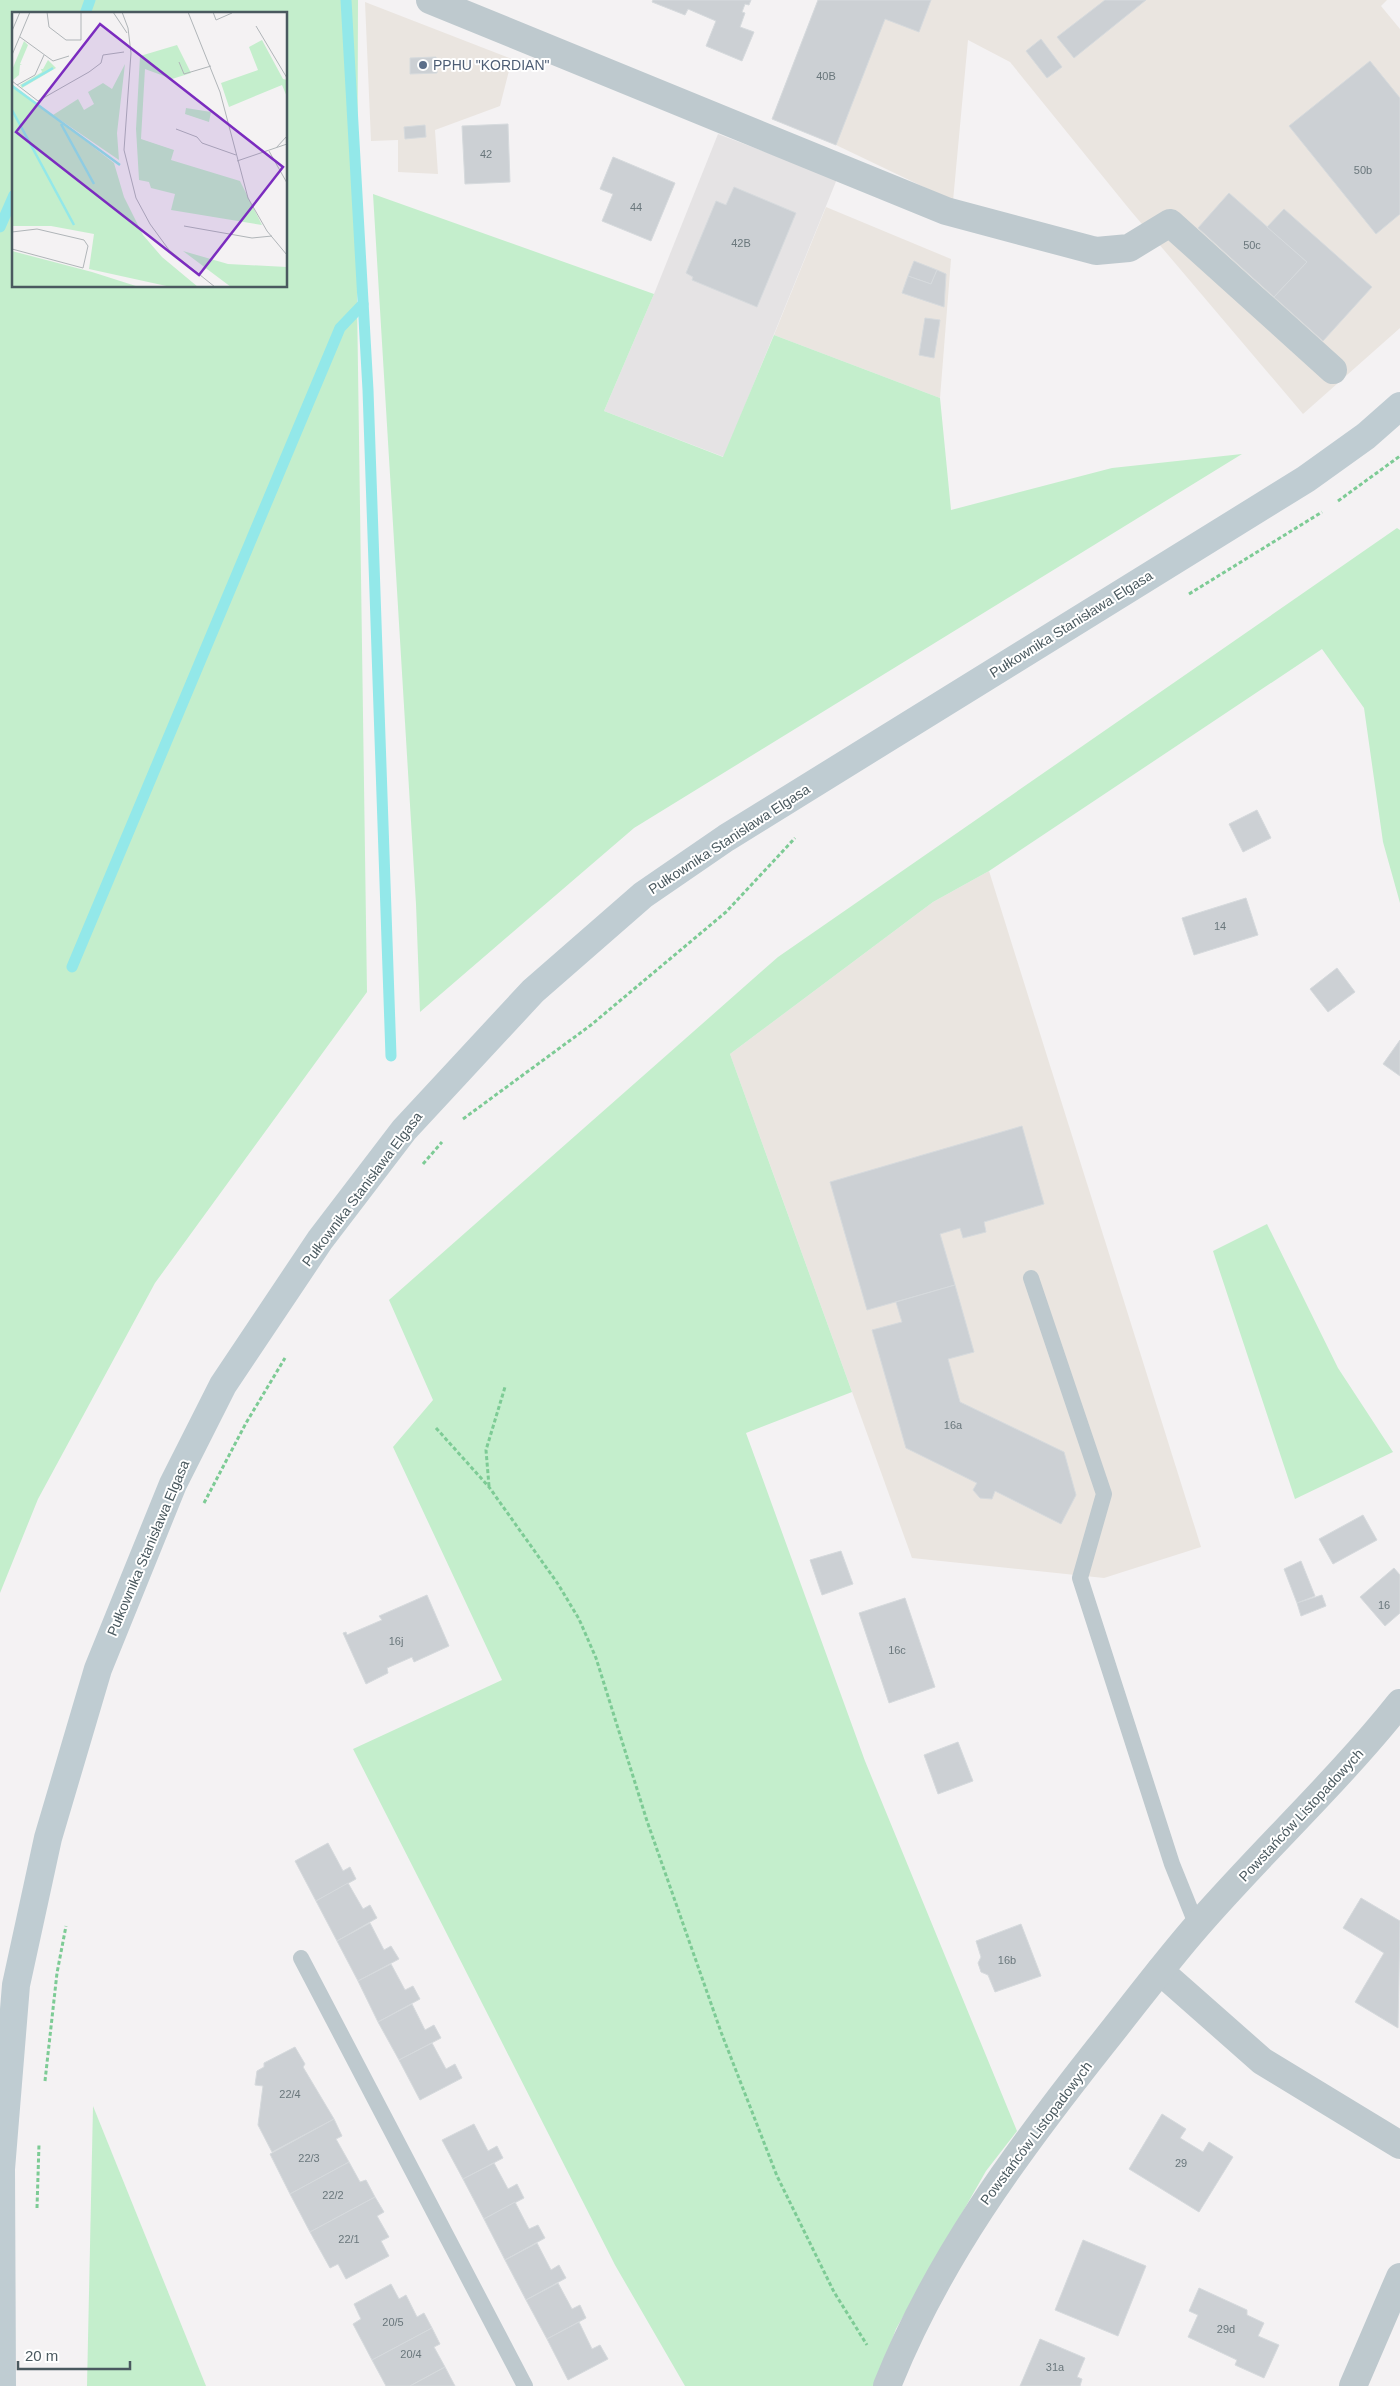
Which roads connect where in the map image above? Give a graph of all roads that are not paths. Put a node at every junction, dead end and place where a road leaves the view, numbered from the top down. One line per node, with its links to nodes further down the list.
1 (430, 0): 2 (street)
2 (1333, 370)
3 (1400, 406): 12 (street, Pułkownika Stanisława Elgasa)
4 (1031, 1278): 6 (lane)
5 (1400, 1703): 6 (street, Powstańców Listopadowych)
6 (1197, 1926): 8 (street, Powstańców Listopadowych)
7 (301, 1958): 13 (lane)
8 (1160, 1971): 9 (street); 11 (street, Powstańców Listopadowych)
9 (1400, 2145)
10 (1400, 2277): 14 (street)
11 (889, 2382)
12 (2, 2386)
13 (525, 2386)
14 (1353, 2386)

